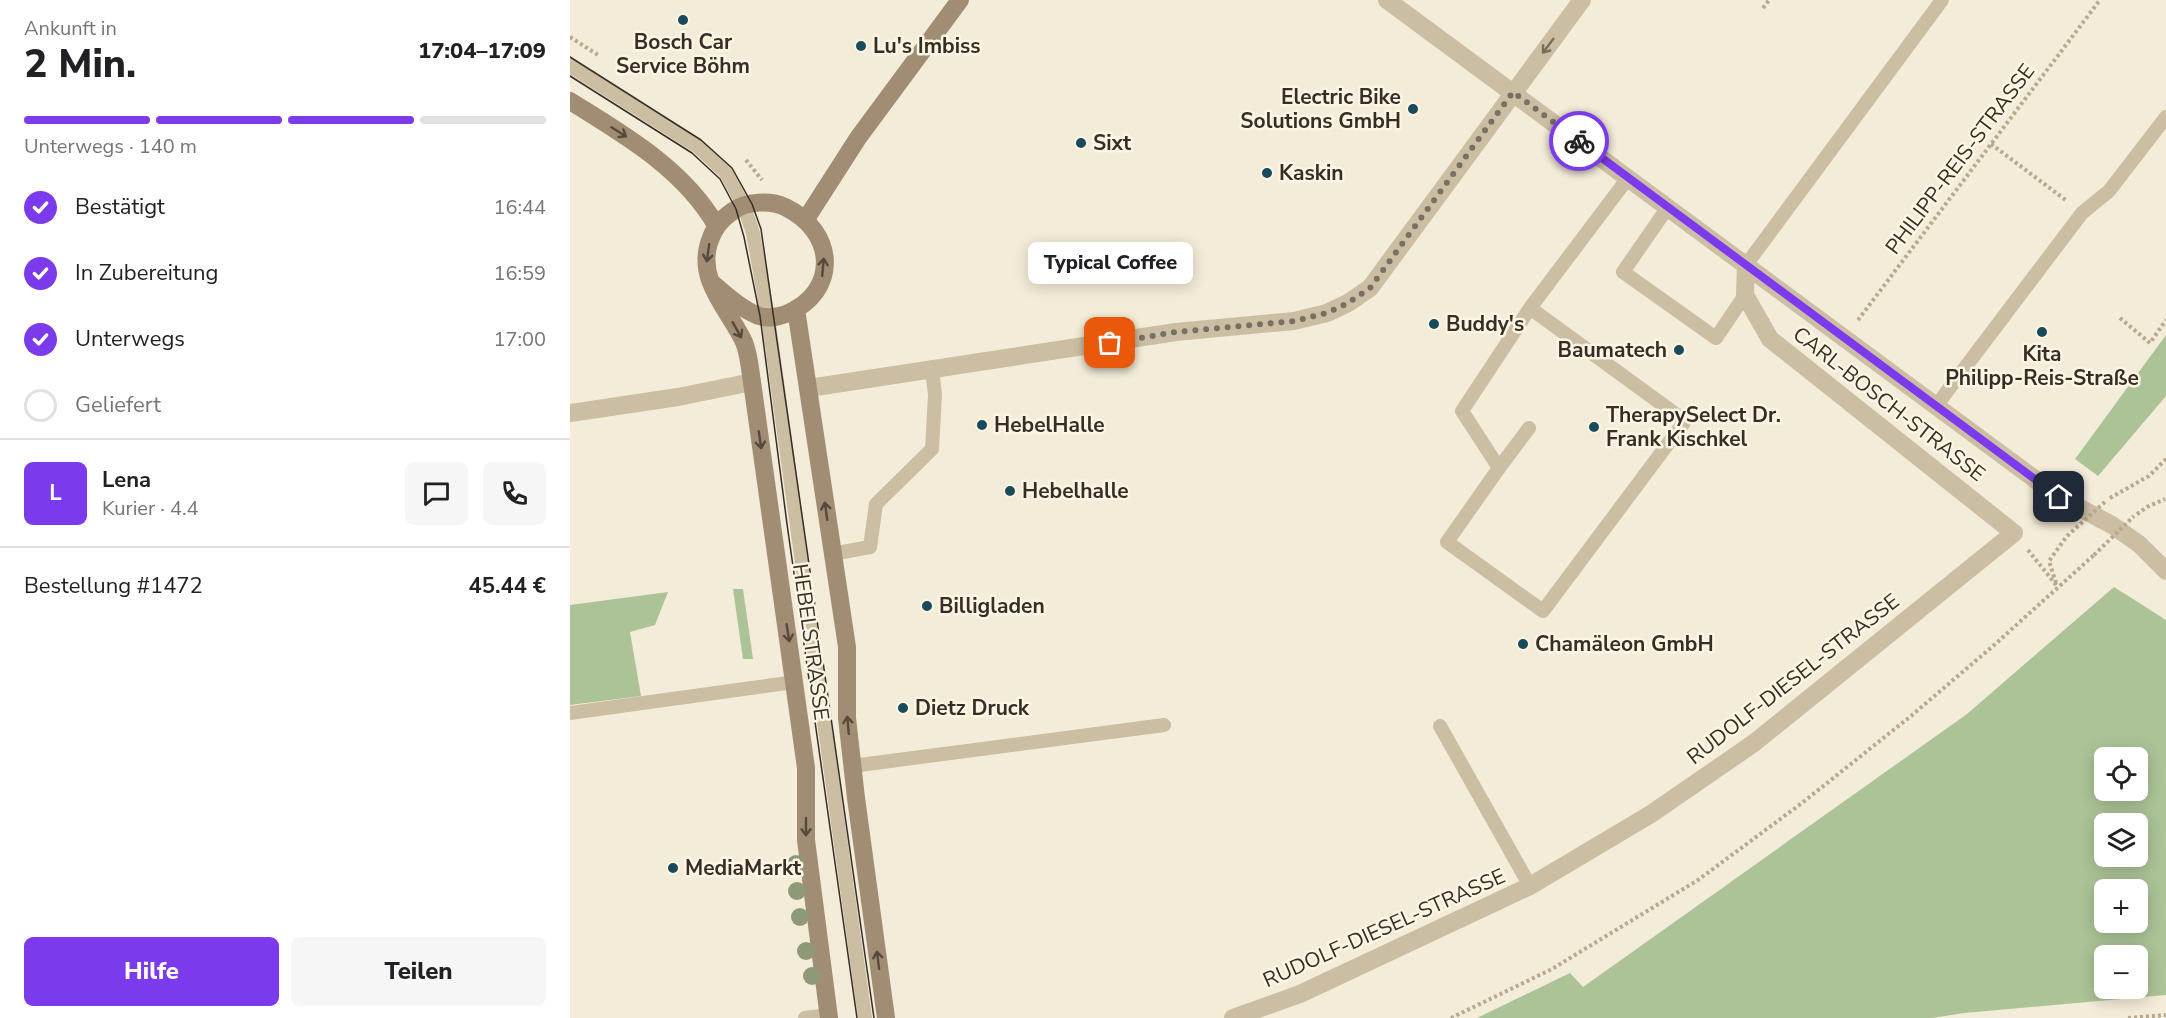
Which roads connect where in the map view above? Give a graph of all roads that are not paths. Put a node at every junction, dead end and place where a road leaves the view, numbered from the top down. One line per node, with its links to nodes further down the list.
1 (960, 0): 12 (street)
2 (1387, 0): 6 (street, CARL-BOSCH-STRASSE)
3 (1582, 0): 6 (street, one-way to 6)
4 (1942, 0): 14 (lane)
5 (570, 66): 10 (lane)
6 (1513, 92): 9 (street, CARL-BOSCH-STRASSE); 20 (street)
7 (570, 101): 13 (street, one-way to 13)
8 (2166, 117): 23 (lane)
9 (1628, 178): 11 (street, CARL-BOSCH-STRASSE); 17 (lane)
10 (744, 206): 12 (street); 13 (street); 19 (lane)
11 (1668, 207): 14 (street, CARL-BOSCH-STRASSE); 16 (lane)
12 (806, 219): 18 (street, one-way to 12)
13 (716, 225): 15 (street, HEBELSTRASSE, one-way to 15)
14 (1746, 265): 16 (street); 23 (street, CARL-BOSCH-STRASSE)
15 (711, 282): 19 (street); 21 (street, HEBELSTRASSE, one-way to 21)
16 (1745, 295): 27 (street, CARL-BOSCH-STRASSE)
17 (1530, 308): 26 (lane); 26 (lane)
18 (796, 309): 19 (street); 22 (street, HEBELSTRASSE)
19 (768, 317): 38 (lane)
20 (932, 368): 22 (street); 28 (lane)
21 (752, 382): 24 (street); 30 (street, HEBELSTRASSE, one-way to 30)
22 (809, 388): 28 (street, HEBELSTRASSE, one-way to 22)
23 (1936, 406): 29 (street, CARL-BOSCH-STRASSE)
24 (570, 413)
25 (1529, 428): 26 (lane)
26 (1499, 468)
27 (2014, 532): 35 (street, RUDOLF-DIESEL-STRASSE)
28 (832, 554): 34 (street, HEBELSTRASSE, one-way to 28)
29 (2166, 571)
30 (795, 682): 31 (lane); 36 (street, HEBELSTRASSE, one-way to 36)
31 (570, 713)
32 (1164, 725): 34 (lane)
33 (1440, 726): 35 (lane)
34 (852, 766): 39 (street, HEBELSTRASSE, one-way to 34)
35 (1530, 886): 40 (street, RUDOLF-DIESEL-STRASSE)
36 (829, 1017): 37 (lane)
37 (805, 1018)
38 (865, 1018)
39 (886, 1018)
40 (1233, 1018)

